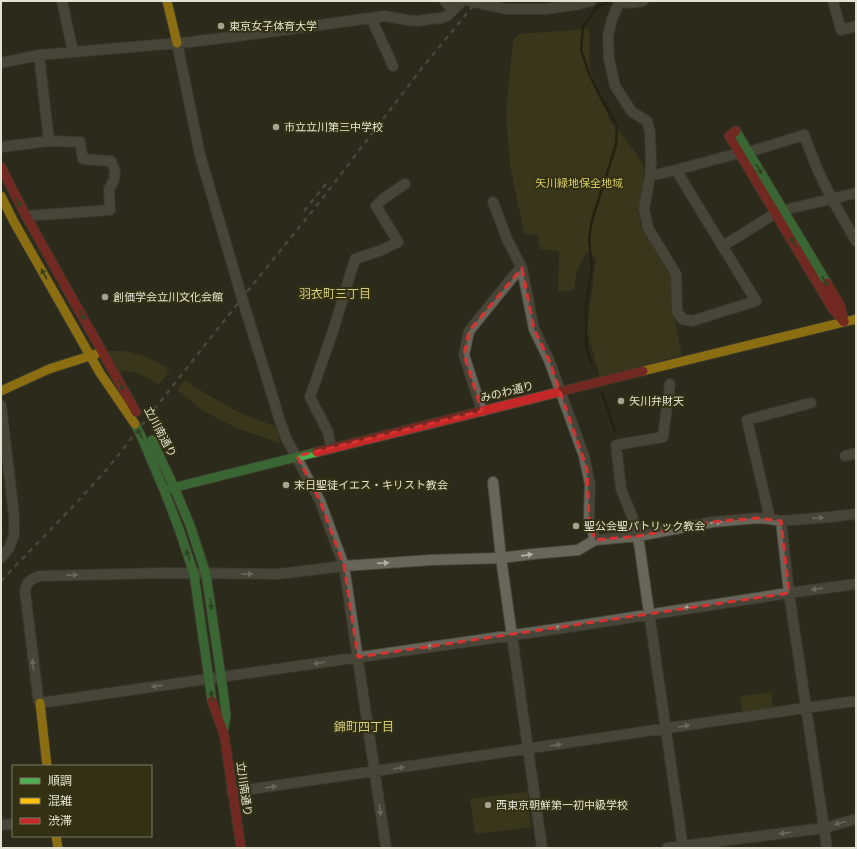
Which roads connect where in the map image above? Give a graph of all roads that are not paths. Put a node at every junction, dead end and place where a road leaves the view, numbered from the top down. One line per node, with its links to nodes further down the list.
1 (62, 1): 14 (street)
2 (167, 1): 13 (street)
3 (446, 1): 10 (street)
4 (462, 1): 10 (street)
5 (469, 1): 6 (street)
6 (591, 1)
7 (621, 1): 8 (street); 23 (street)
8 (643, 1)
9 (833, 1): 12 (street)
10 (453, 10): 11 (street)
11 (371, 18): 13 (street); 17 (street)
12 (856, 26)
13 (177, 43): 14 (street); 46 (street)
14 (73, 52): 15 (street)
15 (39, 55): 16 (street); 18 (street)
16 (1, 63)
17 (393, 66)
18 (49, 141): 19 (street); 30 (street)
19 (1, 147)
20 (744, 153): 22 (street); 27 (street); 29 (street)
21 (1, 167): 30 (street, 立川南通り, one-way to 30)
22 (676, 170): 23 (street); 32 (street)
23 (650, 176): 32 (street)
24 (405, 184): 44 (street)
25 (856, 193): 27 (street)
26 (1, 196): 37 (street, 立川南通り, one-way to 26)
27 (832, 199): 29 (street); 31 (street)
28 (492, 202): 33 (street)
29 (780, 212): 32 (street); 35 (street)
30 (26, 216): 36 (street, 立川南通り, one-way to 36)
31 (856, 241)
32 (723, 246)
33 (522, 268): 40 (street); 43 (street)
34 (856, 319): 35 (street, みのわ通り)
35 (844, 322): 40 (street, みのわ通り)
36 (102, 351): 37 (street); 49 (street, 立川南通り, one-way to 49)
37 (90, 356): 39 (street); 50 (street, 立川南通り, one-way to 37)
38 (670, 384): 54 (street)
39 (1, 391)
40 (560, 392): 43 (street, みのわ通り); 55 (street)
41 (811, 403): 52 (street)
42 (1, 405): 56 (street)
43 (482, 411): 44 (street, みのわ通り)
44 (331, 448): 46 (street, みのわ通り)
45 (856, 453): 47 (street)
46 (297, 456): 49 (street, みのわ通り); 58 (street)
47 (845, 456)
48 (493, 482): 57 (street)
49 (174, 486): 50 (street, みのわ通り); 60 (street, 立川南通り)
50 (164, 490): 59 (street, 立川南通り, one-way to 50)
51 (856, 514): 53 (street, one-way to 51)
52 (770, 519): 53 (street); 54 (street, one-way to 52)
53 (781, 521): 62 (street)
54 (638, 536): 55 (street); 63 (street)
55 (595, 540): 57 (street, one-way to 55)
56 (1, 558)
57 (501, 558): 58 (street, one-way to 57); 64 (street)
58 (344, 566): 60 (street, one-way to 58); 65 (street)
59 (194, 574): 60 (street); 67 (street, 立川南通り); 69 (street, one-way to 59)
60 (206, 574): 66 (street, 立川南通り, one-way to 66)
61 (856, 584): 62 (street, one-way to 62)
62 (789, 593): 63 (street, one-way to 63); 70 (street)
63 (650, 614): 64 (street, one-way to 64); 71 (street)
64 (512, 635): 65 (street, one-way to 65); 73 (street)
65 (358, 657): 66 (street, one-way to 66); 75 (street)
66 (221, 677): 67 (street); 72 (street, 立川南通り)
67 (209, 679): 69 (street, one-way to 69); 72 (street, 立川南通り, one-way to 67)
68 (856, 701): 70 (street)
69 (40, 703): 74 (street)
70 (805, 708): 71 (street, one-way to 70); 80 (street)
71 (666, 729): 73 (street, one-way to 71); 82 (street)
72 (224, 734): 76 (street, 立川南通り)
73 (528, 749): 75 (street, one-way to 73); 86 (street)
74 (48, 765)
75 (374, 771): 76 (street, one-way to 75); 85 (street, one-way to 85)
76 (232, 792): 84 (street, 立川南通り)
77 (856, 819): 80 (street, one-way to 80)
78 (12, 824): 79 (street)
79 (1, 825)
80 (824, 828): 82 (street, one-way to 82); 88 (street)
81 (56, 837): 83 (street)
82 (682, 847): 87 (street)
83 (58, 848)
84 (240, 848)
85 (386, 848)
86 (542, 848)
87 (667, 848)
88 (827, 848)

